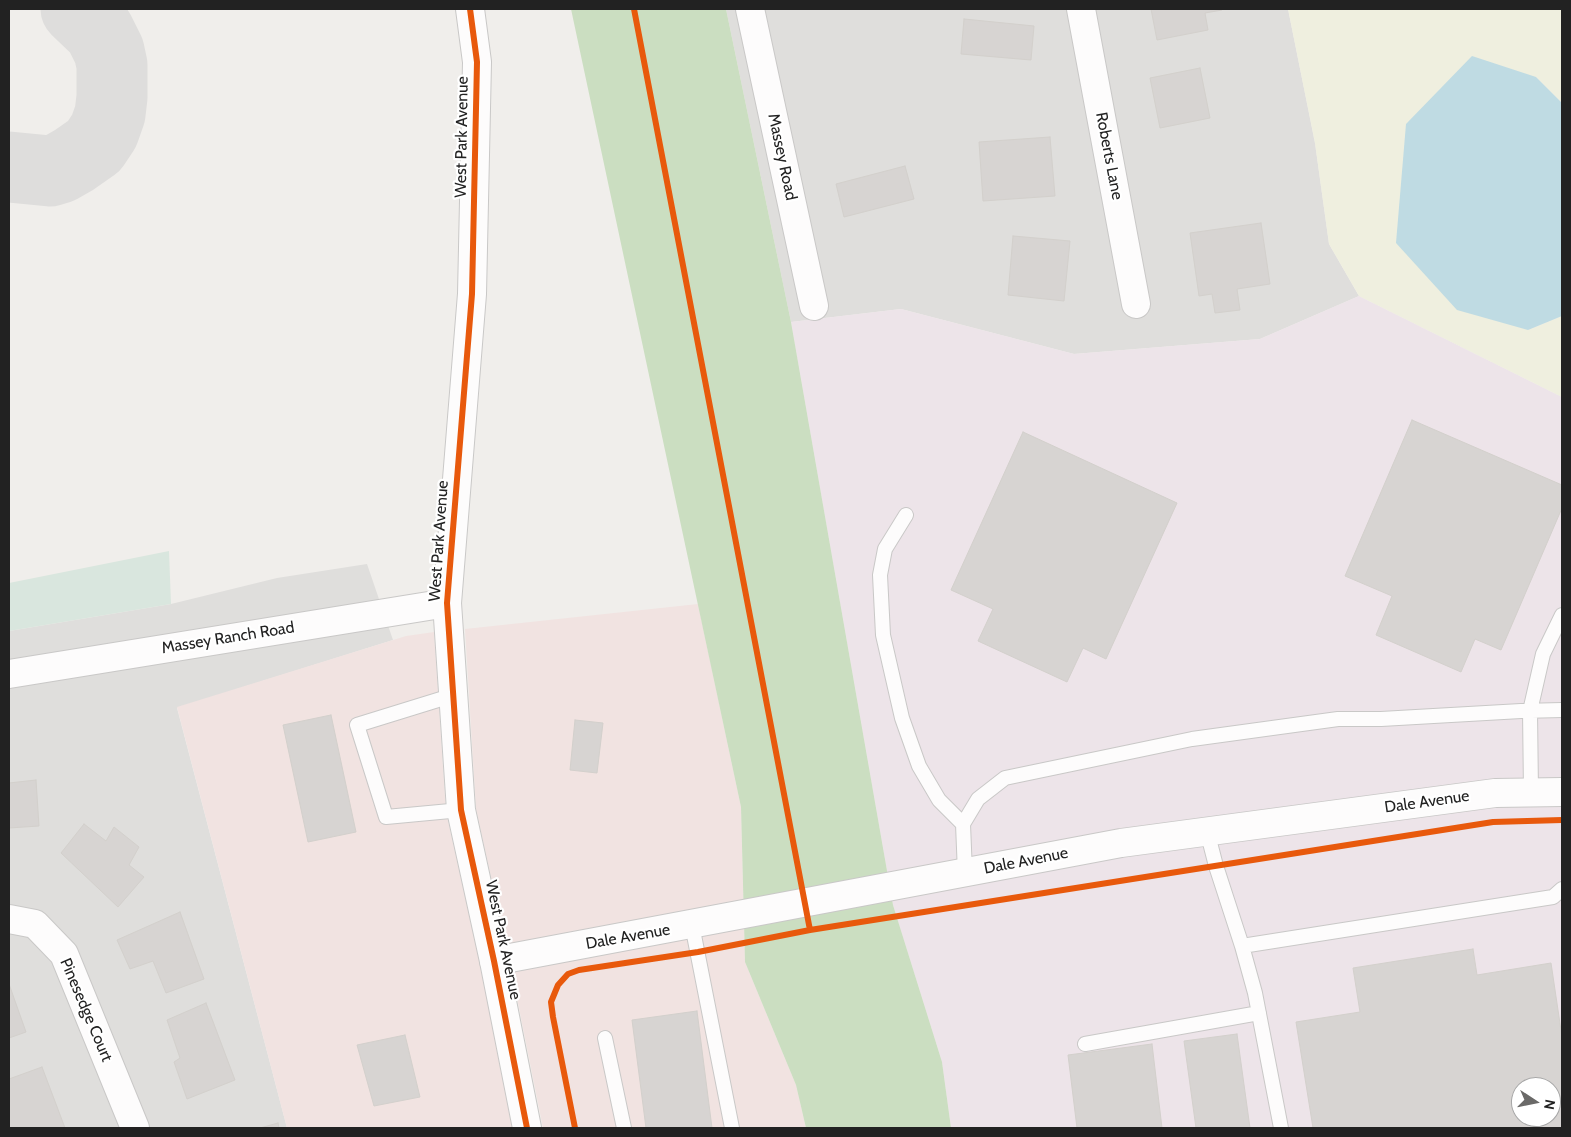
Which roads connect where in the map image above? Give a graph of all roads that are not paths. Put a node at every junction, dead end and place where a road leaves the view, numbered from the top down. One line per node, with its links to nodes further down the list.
1 (470, 9): 7 (street, West Park Avenue)
2 (750, 9): 5 (street, Massey Road)
3 (1081, 9): 4 (street, Roberts Lane)
4 (1136, 304)
5 (814, 306)
6 (906, 515): 16 (lane)
7 (447, 603): 9 (street, Massey Ranch Road); 10 (street, West Park Avenue)
8 (1562, 615): 12 (lane)
9 (9, 674)
10 (454, 695): 15 (street, West Park Avenue); 15 (lane)
11 (1562, 710): 12 (lane)
12 (1530, 711): 13 (lane); 16 (lane)
13 (1531, 792): 14 (street, Dale Avenue); 17 (street, Dale Avenue)
14 (1562, 792)
15 (461, 810): 23 (street, West Park Avenue)
16 (963, 824): 18 (lane)
17 (1207, 831): 18 (street, Dale Avenue); 22 (lane)
18 (965, 873): 21 (street, Dale Avenue)
19 (1562, 889): 22 (lane)
20 (9, 919): 27 (street, Pinesedge Court)
21 (692, 925): 23 (street, Dale Avenue); 30 (lane)
22 (1242, 946): 24 (lane)
23 (494, 962): 28 (street, West Park Avenue)
24 (1259, 1013): 26 (lane); 31 (lane)
25 (604, 1038): 29 (lane)
26 (1085, 1044)
27 (135, 1128)
28 (527, 1128)
29 (624, 1128)
30 (732, 1128)
31 (1281, 1128)

